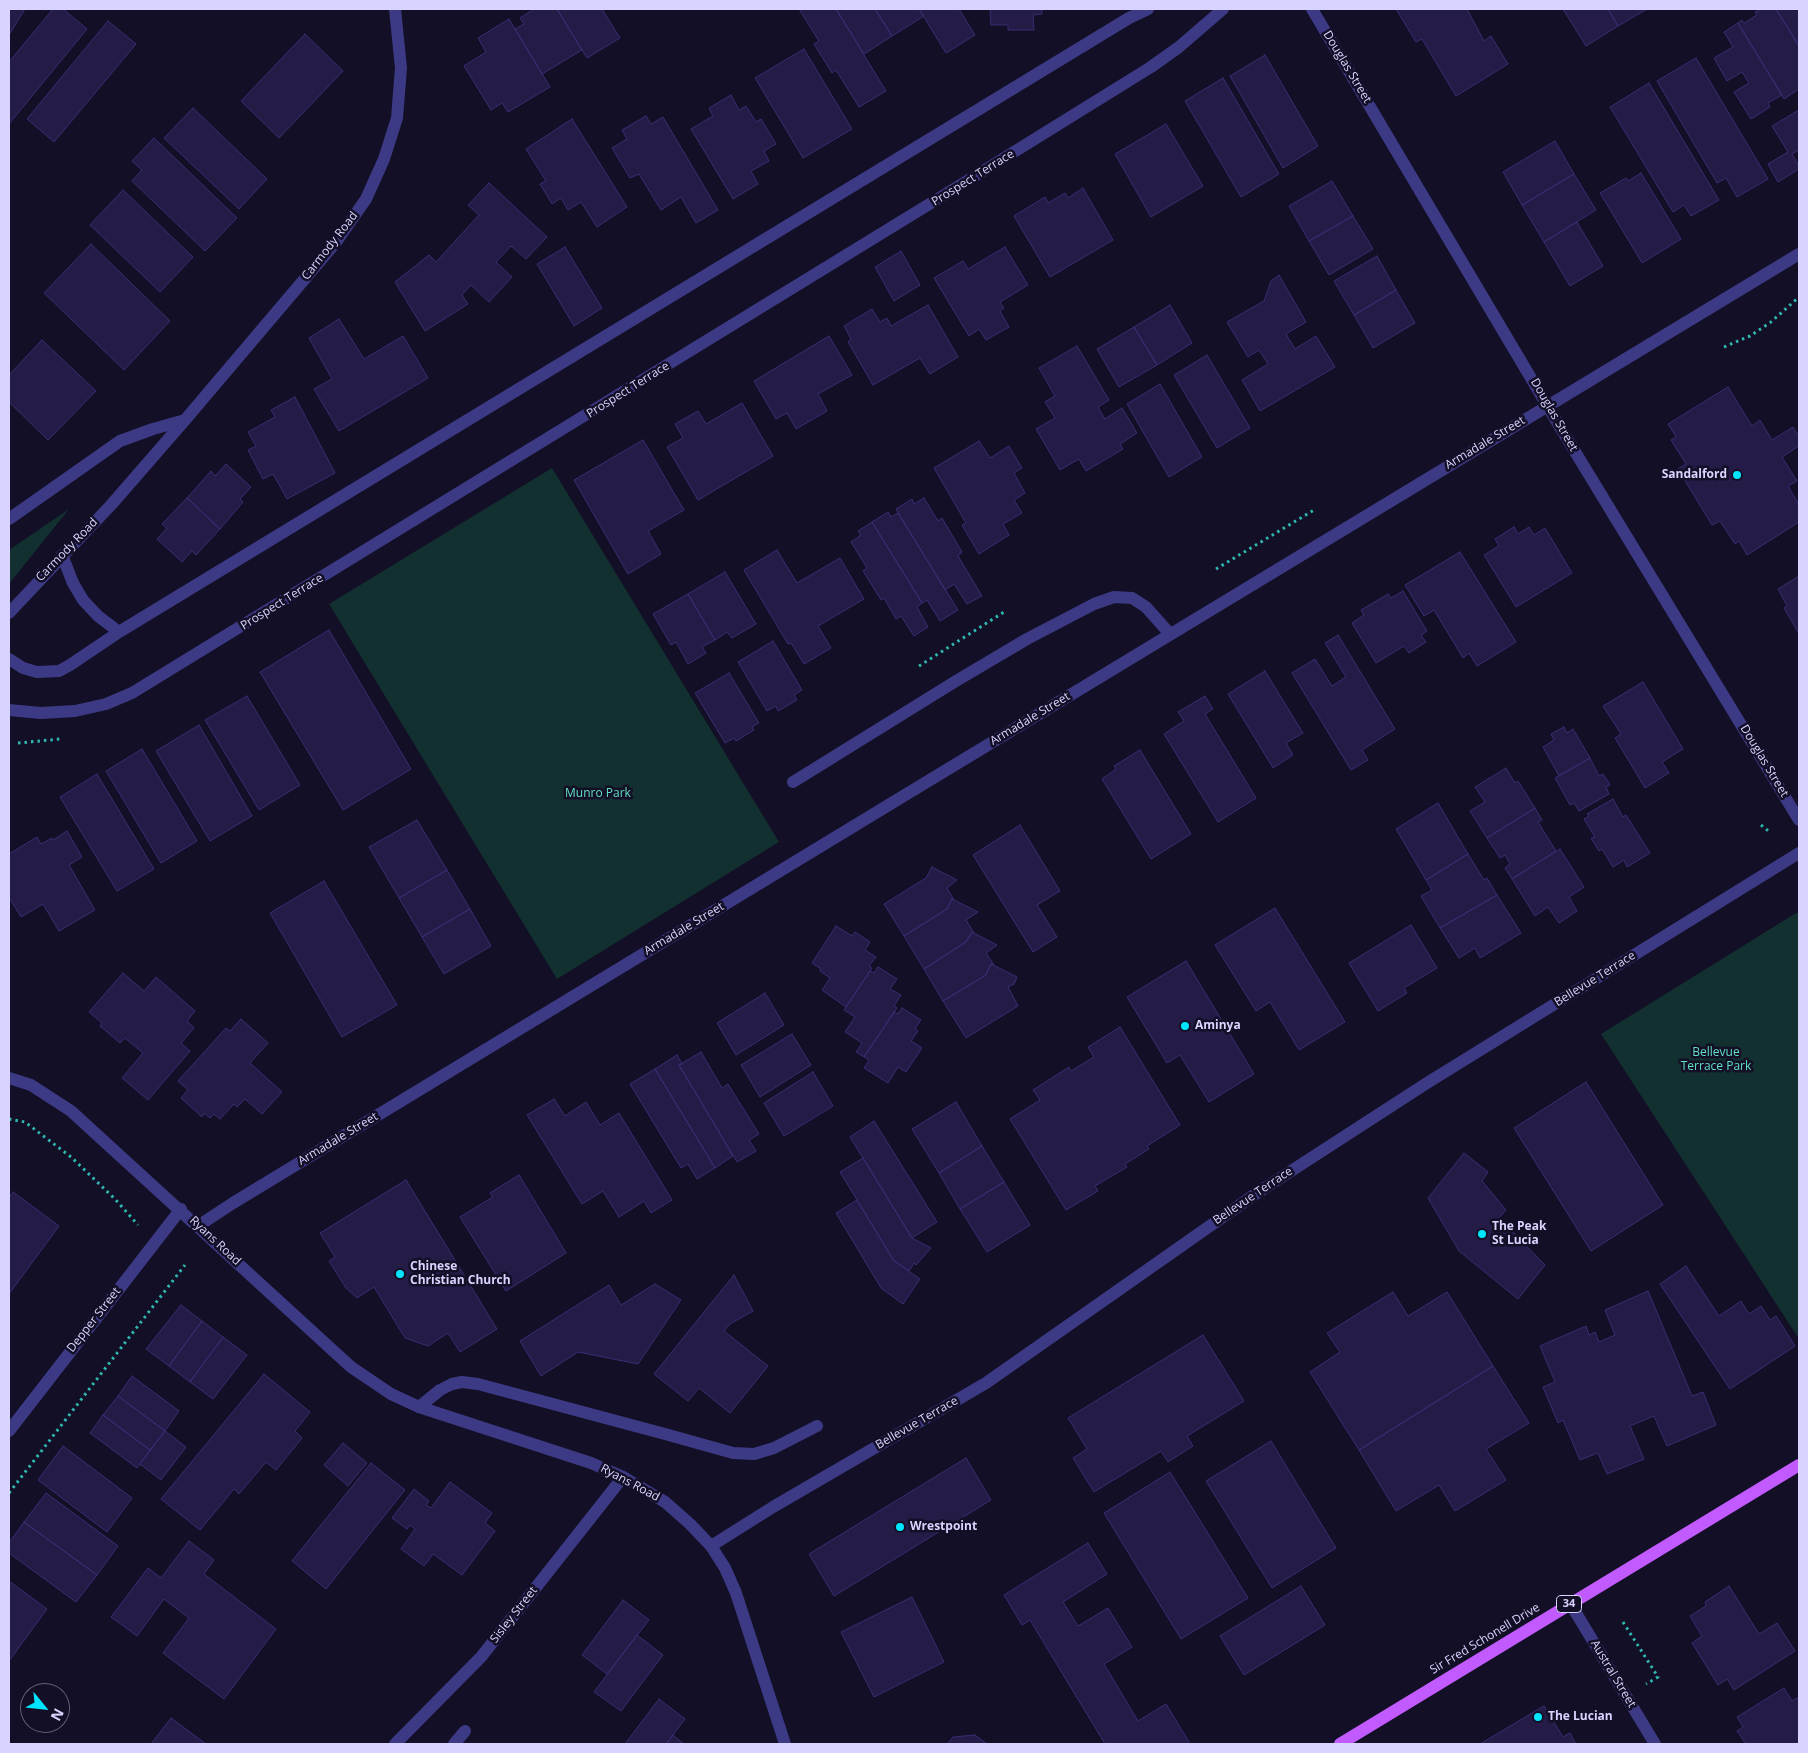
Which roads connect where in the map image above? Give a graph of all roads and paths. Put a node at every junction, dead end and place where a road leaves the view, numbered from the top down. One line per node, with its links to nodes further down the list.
1 (395, 9): 9 (street, Carmody Road)
2 (1148, 9): 16 (street)
3 (1223, 9): 20 (street, Prospect Terrace)
4 (1312, 9): 8 (street, Douglas Street)
5 (1799, 254): 8 (street, Armadale Street)
6 (1799, 297): 7 (path)
7 (1724, 347)
8 (1548, 405): 17 (street, Armadale Street); 22 (street, Douglas Street)
9 (185, 420): 11 (street); 12 (street, Carmody Road)
10 (1314, 510): 13 (path)
11 (9, 519)
12 (62, 555): 15 (street, Carmody Road); 16 (street)
13 (1216, 569)
14 (1004, 612): 19 (path)
15 (9, 613)
16 (119, 632): 18 (street)
17 (1170, 634): 21 (street); 30 (street, Armadale Street)
18 (9, 659)
19 (919, 666)
20 (9, 710)
21 (792, 782)
22 (1799, 820)
23 (1762, 825): 24 (path)
24 (1771, 833)
25 (1799, 854): 38 (street, Bellevue Terrace)
26 (9, 1078): 28 (street, Ryans Road)
27 (9, 1119): 29 (path)
28 (181, 1209): 30 (street, Ryans Road); 34 (street, Depper Street)
29 (134, 1222)
30 (198, 1226): 32 (street, Ryans Road)
31 (185, 1265): 37 (path)
32 (419, 1407): 33 (street); 36 (street, Ryans Road)
33 (817, 1426)
34 (9, 1431)
35 (1799, 1465): 39 (main road, Sir Fred Schonell Drive / 34)
36 (622, 1477): 38 (street, Ryans Road); 43 (street, Sisley Street)
37 (9, 1493)
38 (711, 1546): 45 (street, Ryans Road)
39 (1570, 1603): 46 (main road, Sir Fred Schonell Drive / 34); 47 (street, Austral Street)
40 (1623, 1622): 41 (path)
41 (1641, 1688)
42 (465, 1731): 44 (street)
43 (396, 1744)
44 (454, 1744)
45 (785, 1744)
46 (1340, 1744)
47 (1655, 1744)

